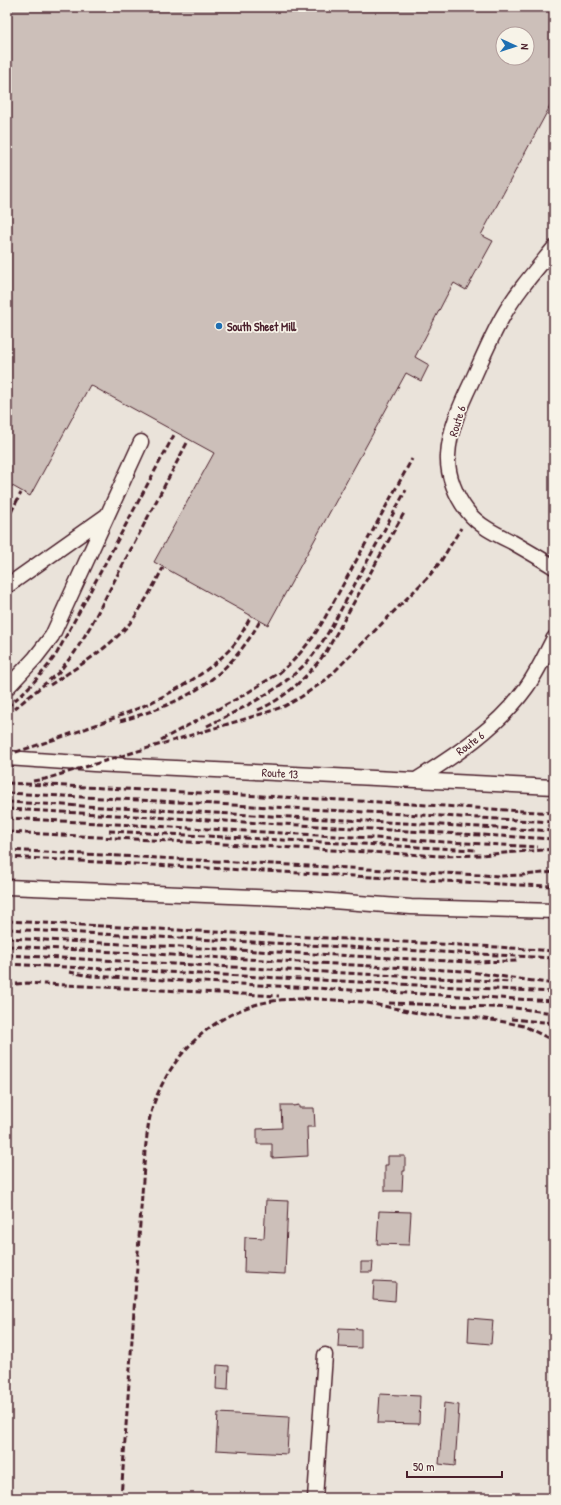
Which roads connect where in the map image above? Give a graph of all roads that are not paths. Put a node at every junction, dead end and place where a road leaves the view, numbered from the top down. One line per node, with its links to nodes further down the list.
1 (554, 248): 4 (street, Route 6)
2 (141, 442): 3 (street)
3 (108, 515): 5 (street); 7 (street)
4 (554, 567)
5 (7, 586)
6 (554, 638): 9 (street, Route 6)
7 (7, 688)
8 (7, 758): 9 (street, Route 13)
9 (416, 780): 10 (street, Route 13)
10 (554, 786)
11 (7, 887): 12 (street)
12 (554, 911)
13 (325, 1355): 14 (street)
14 (315, 1498)

